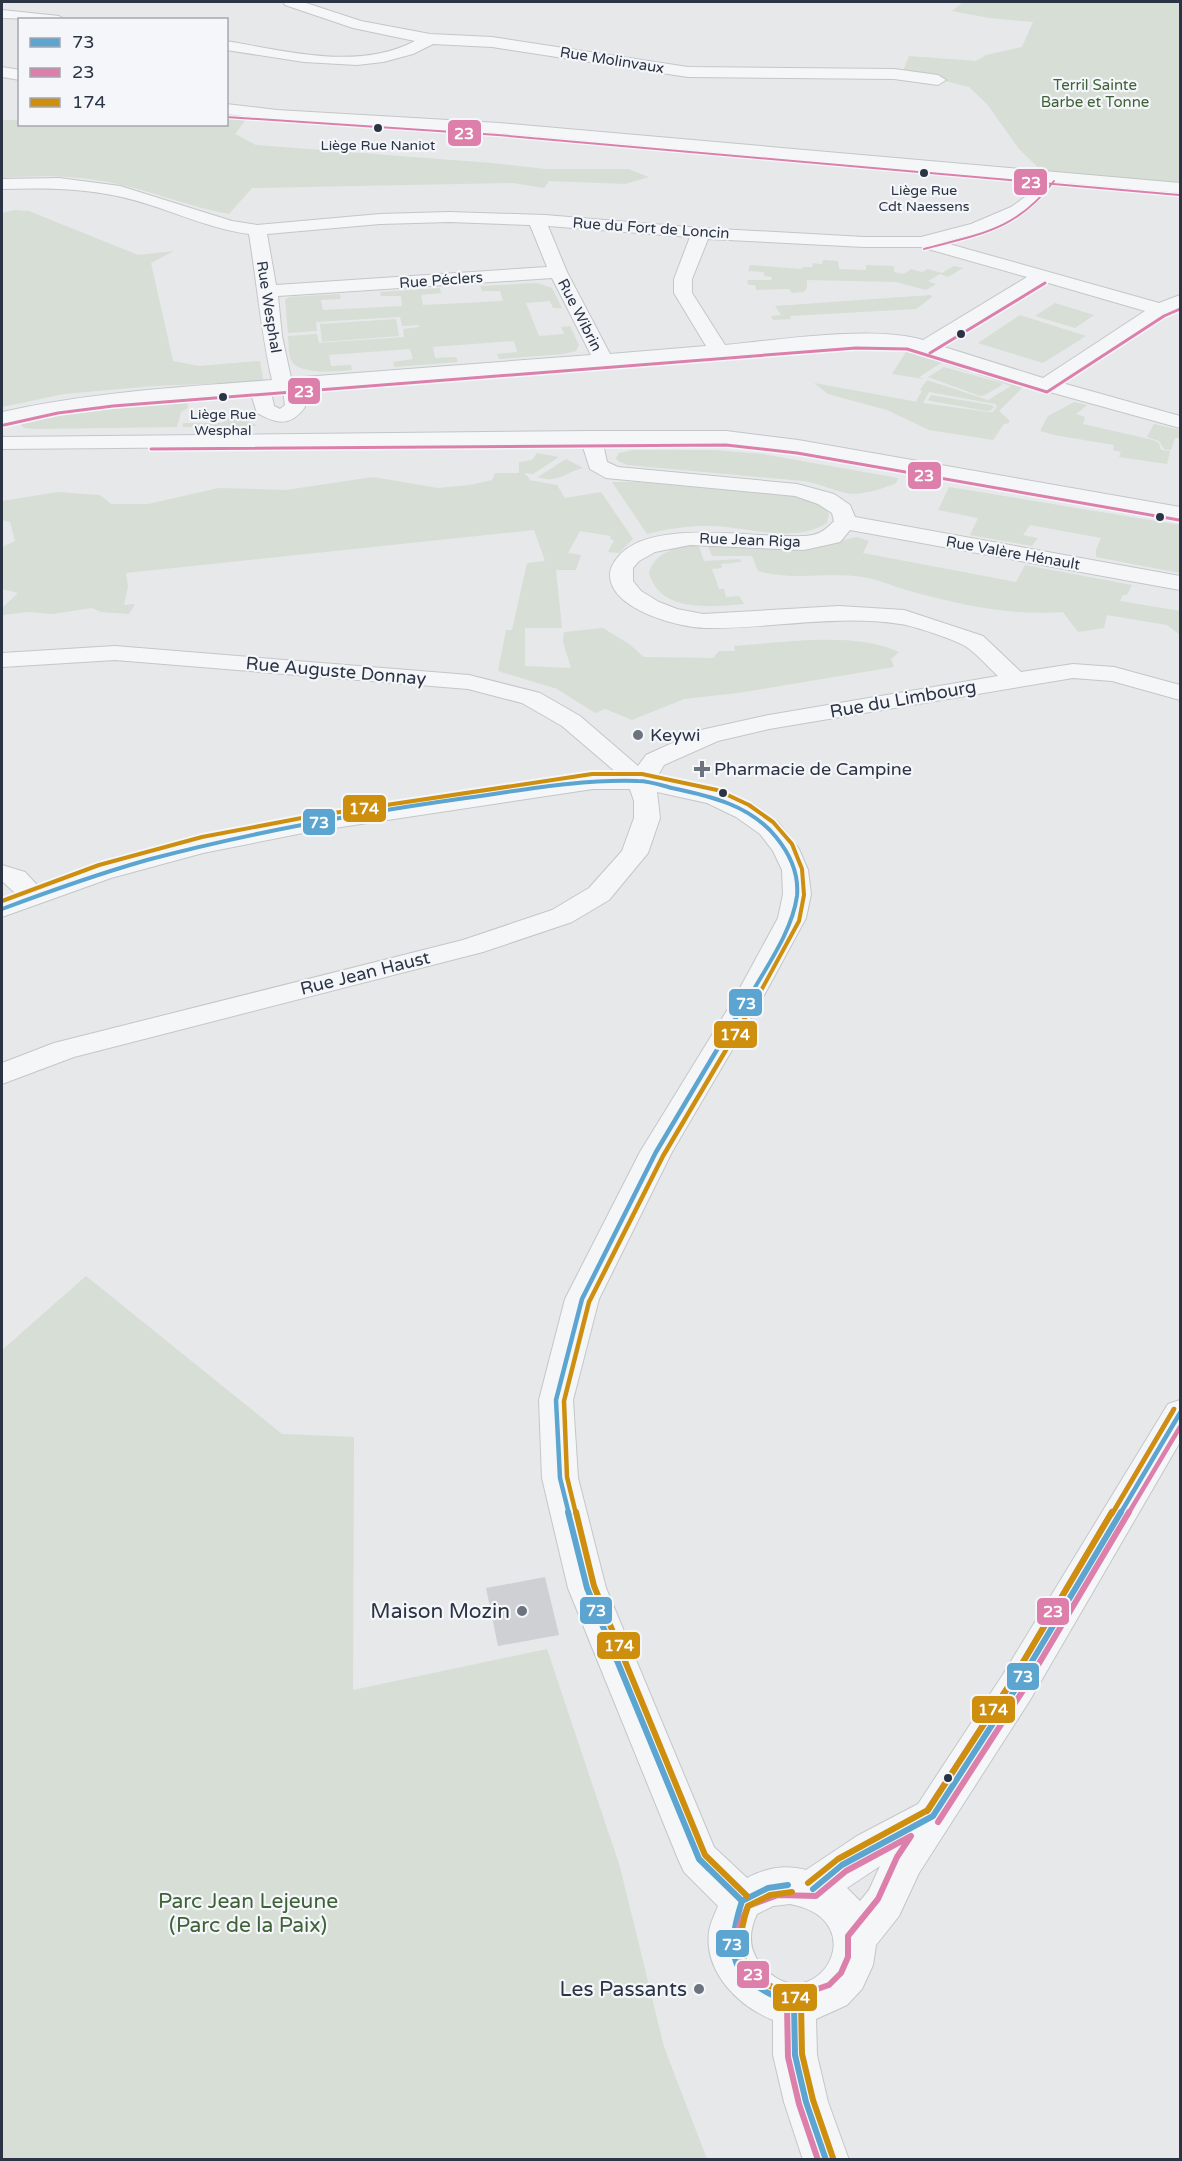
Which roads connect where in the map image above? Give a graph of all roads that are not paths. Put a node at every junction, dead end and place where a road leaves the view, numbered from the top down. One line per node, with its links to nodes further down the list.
1 (290, 2): 4 (street, Rue Molinvaux)
2 (2, 14): 3 (street)
3 (40, 18)
4 (430, 39): 5 (street); 8 (street, Rue Molinvaux)
5 (228, 45)
6 (2, 72): 7 (street)
7 (18, 75)
8 (938, 80)
9 (228, 109): 10 (street)
10 (1048, 177): 12 (street); 16 (street)
11 (2, 184): 14 (street, Rue du Fort de Loncin)
12 (1180, 188)
13 (537, 220): 14 (street, Rue du Fort de Loncin); 15 (street, Rue du Fort de Loncin); 17 (street)
14 (257, 230): 19 (street, Rue Wesphal)
15 (700, 233): 16 (street, Rue du Fort de Loncin); 23 (street)
16 (922, 242): 18 (street, Rue du Fort de Loncin)
17 (558, 272): 19 (street, Rue Péclers); 24 (street, Rue Wibrin)
18 (1041, 277): 21 (street, Rue du Fort de Loncin); 22 (street)
19 (268, 291): 25 (street, Rue Wesphal)
20 (1180, 301): 21 (street)
21 (1160, 309): 26 (street)
22 (926, 346): 23 (street); 26 (street)
23 (719, 351): 24 (street)
24 (603, 359): 25 (street)
25 (287, 384): 27 (street); 27 (street, Rue Wesphal)
26 (1046, 385): 29 (street)
27 (260, 386): 28 (street)
28 (2, 418)
29 (1180, 422)
30 (591, 437): 31 (street); 32 (street); 33 (street)
31 (2, 443)
32 (1180, 513)
33 (845, 522): 34 (street, Rue Valère Hénault); 36 (street, Rue Jean Riga)
34 (1180, 583)
35 (2, 660): 38 (street, Rue Auguste Donnay)
36 (1016, 680): 37 (street, Rue du Limbourg); 38 (street, Rue du Limbourg)
37 (1180, 693)
38 (641, 781): 40 (street); 42 (street, Rue Jean Haust); 46 (street)
39 (2, 873): 40 (street)
40 (31, 896): 41 (street)
41 (2, 909)
42 (2, 1074)
43 (1180, 1413): 44 (street)
44 (933, 1816): 45 (street); 47 (street)
45 (813, 1889): 46 (street); 47 (street)
46 (742, 1901): 48 (street)
47 (855, 1939): 48 (street)
48 (794, 2005): 49 (street)
49 (826, 2160)

